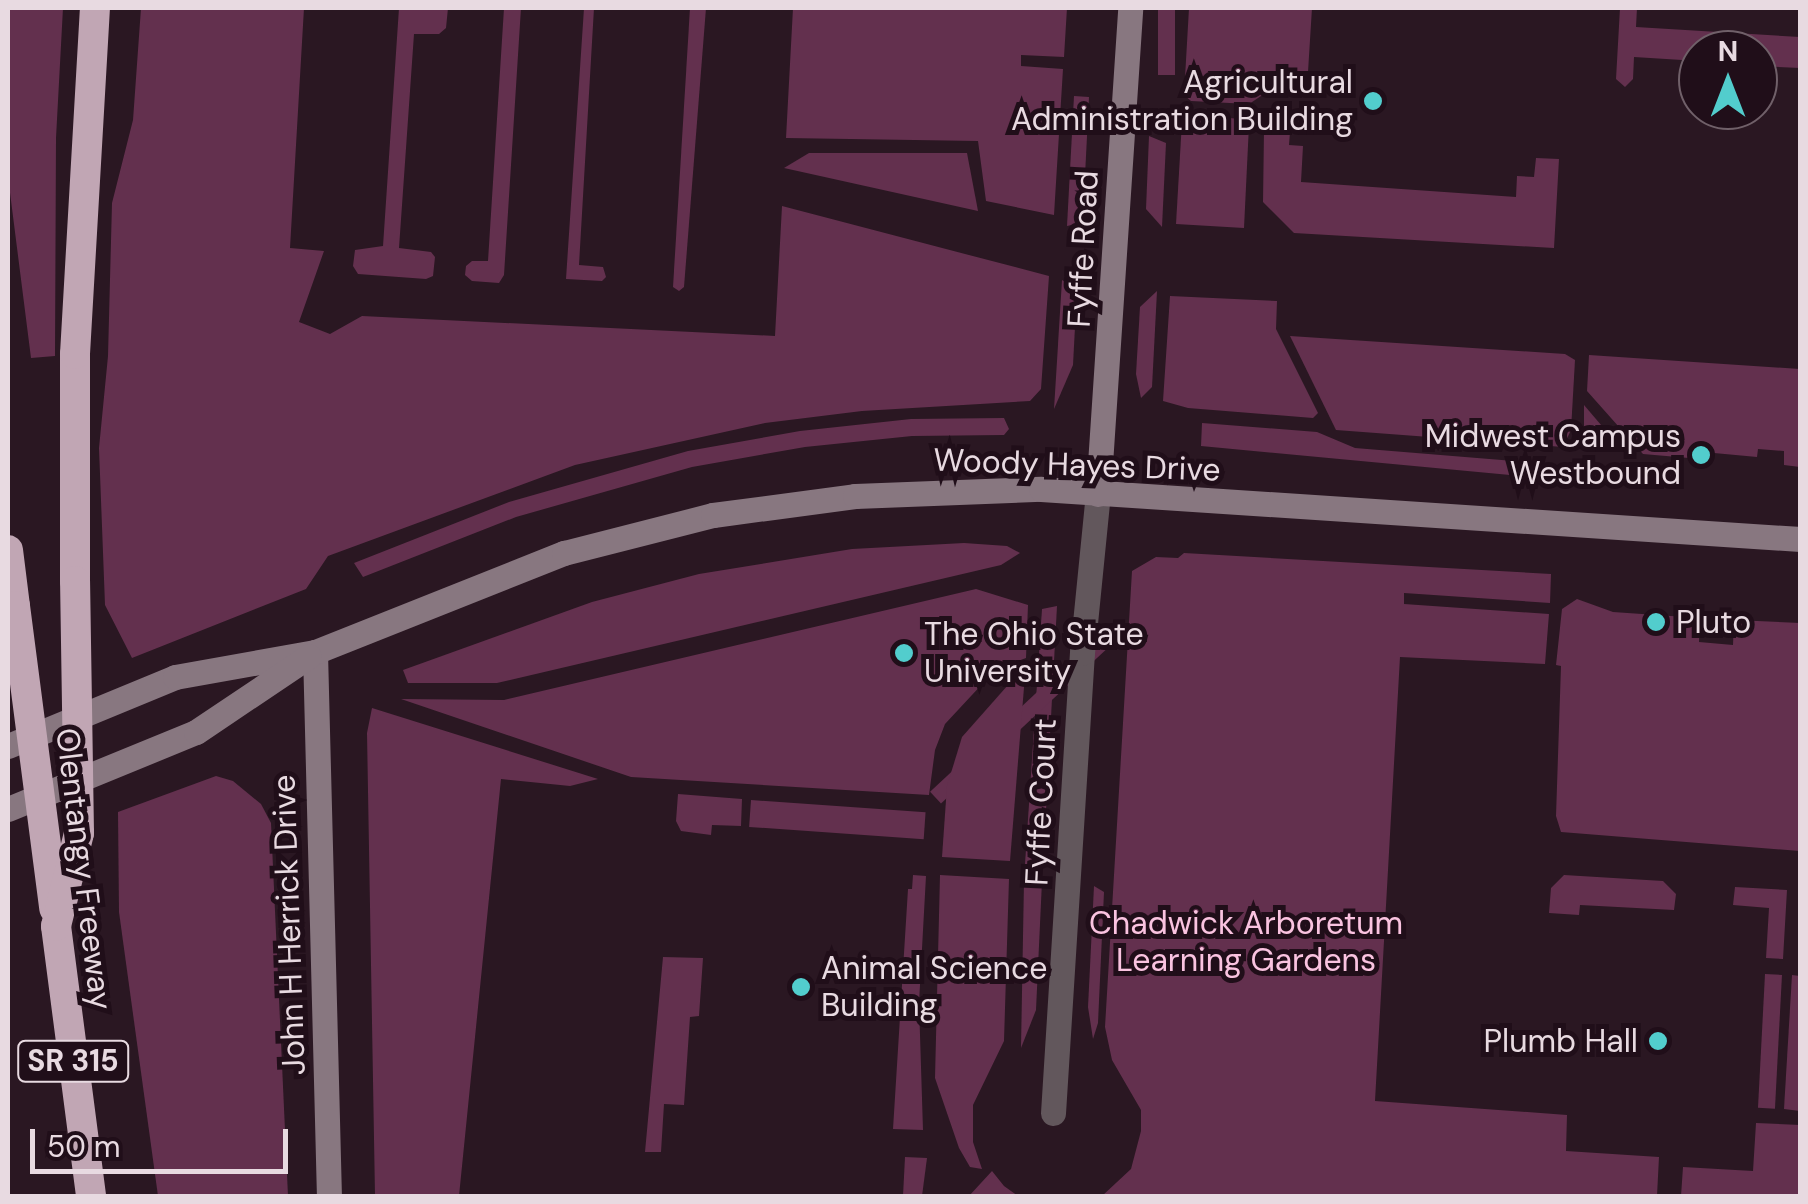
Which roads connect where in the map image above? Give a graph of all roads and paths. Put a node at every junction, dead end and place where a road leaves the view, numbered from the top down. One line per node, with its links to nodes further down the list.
1 (96, 8): 9 (highway, bridge)
2 (1130, 8): 3 (street, Fyffe Road)
3 (1098, 494): 4 (street, Woody Hayes Drive); 6 (street, Woody Hayes Drive); 10 (street, Fyffe Court)
4 (1800, 538)
5 (8, 550): 9 (highway, Olentangy Freeway / SR 315, bridge)
6 (315, 652): 7 (street, Woody Hayes Drive); 8 (street, Woody Hayes Drive); 12 (street, John H Herrick Drive)
7 (8, 746)
8 (8, 808)
9 (56, 926): 11 (highway, Olentangy Freeway / SR 315)
10 (1053, 1113)
11 (91, 1196)
12 (329, 1196)

